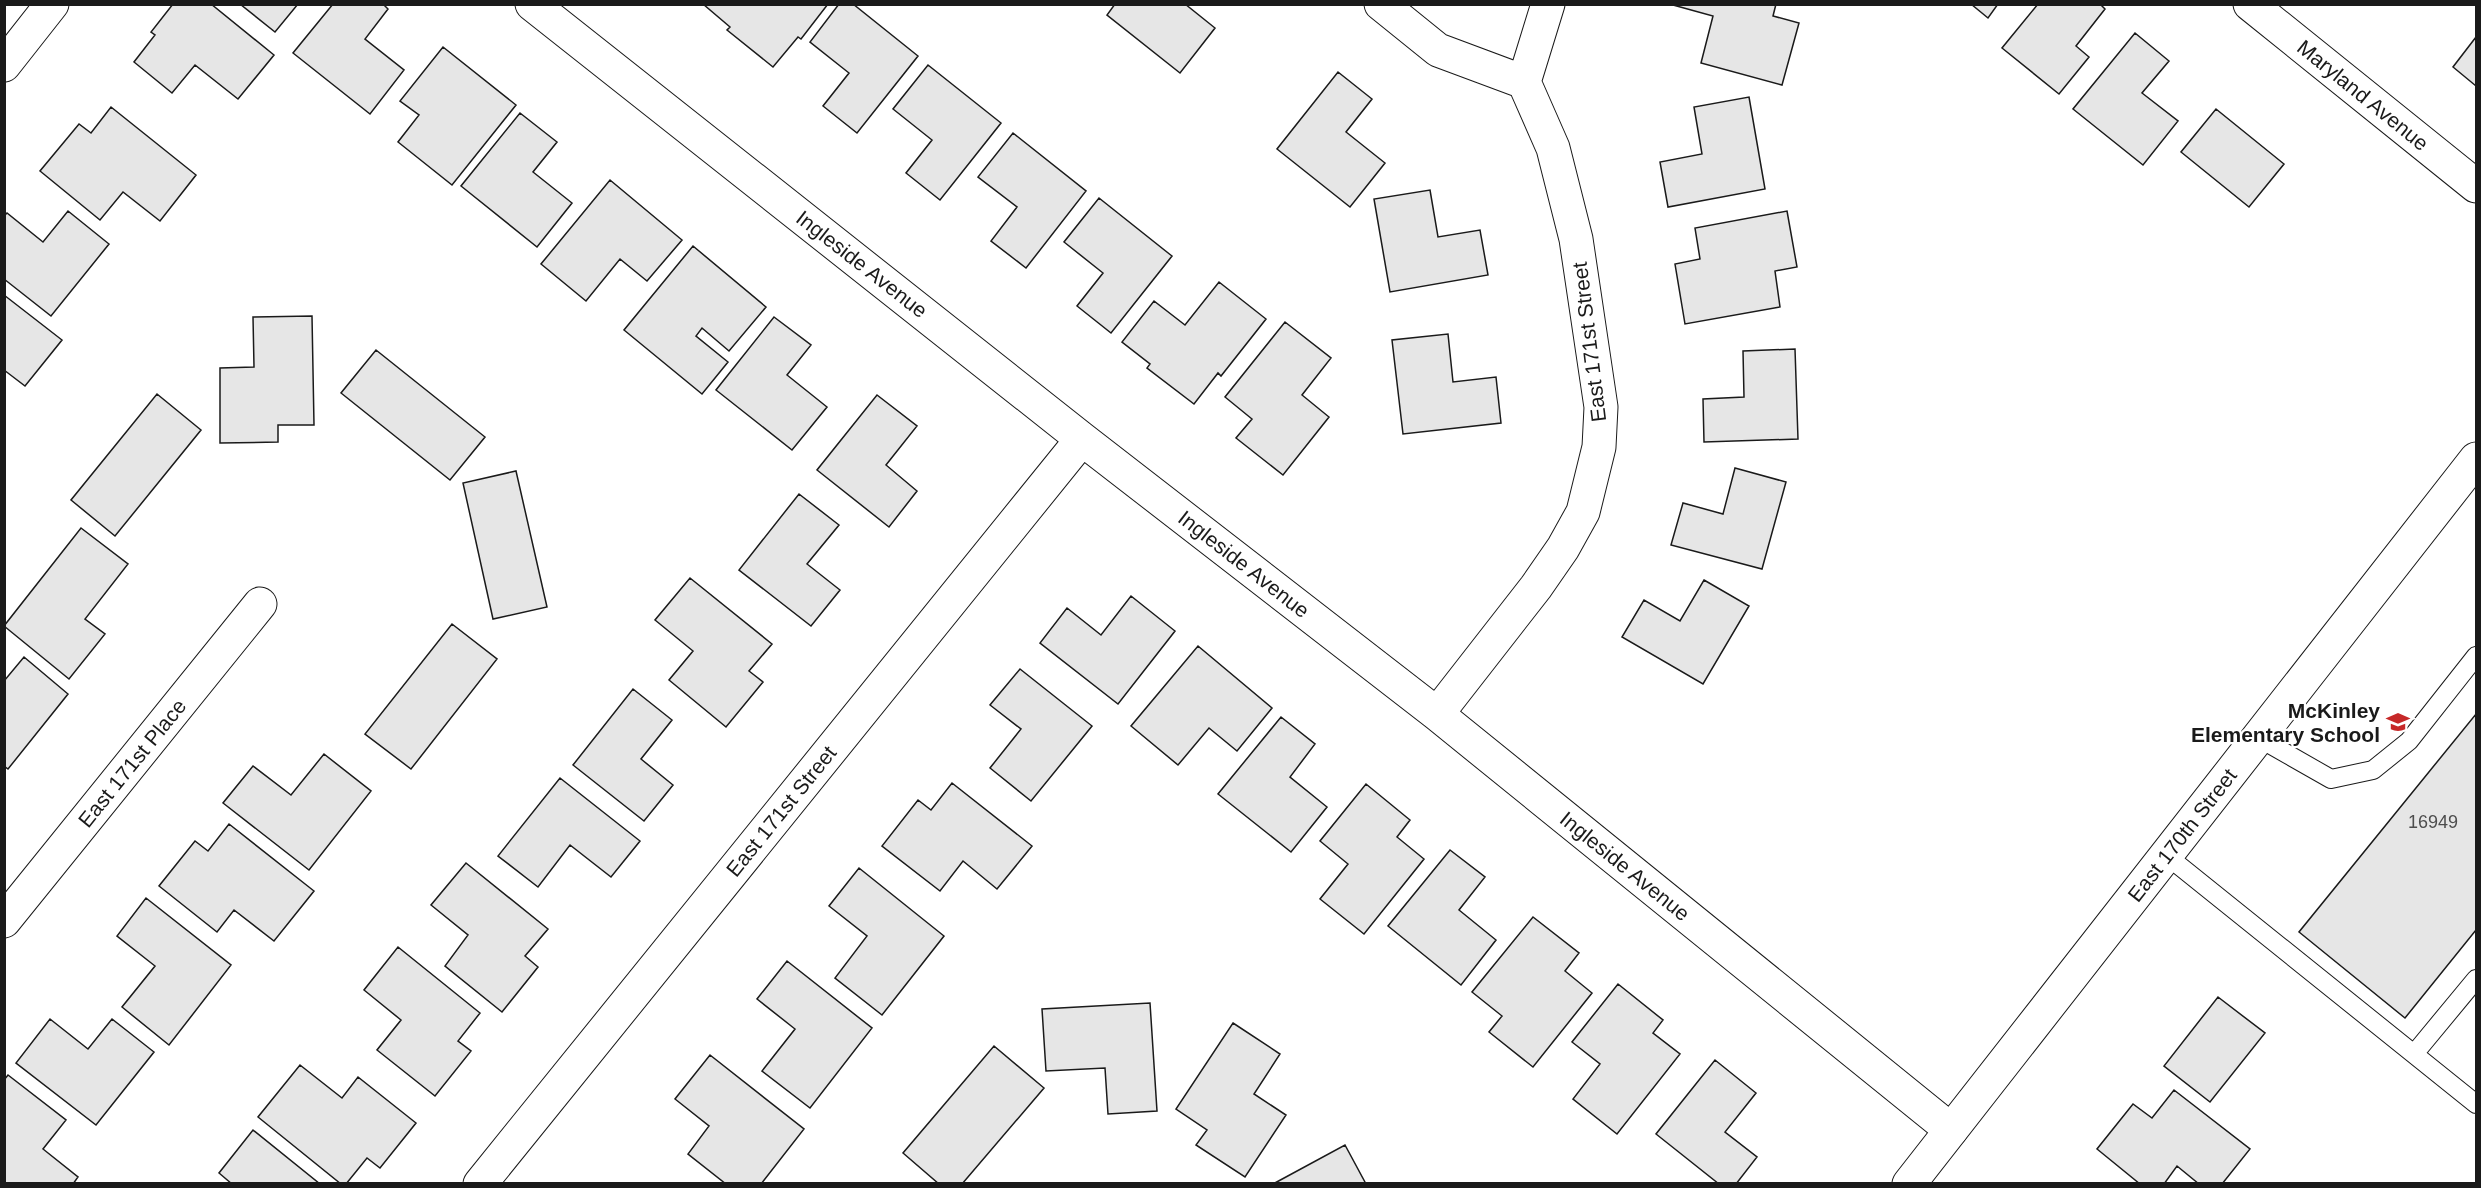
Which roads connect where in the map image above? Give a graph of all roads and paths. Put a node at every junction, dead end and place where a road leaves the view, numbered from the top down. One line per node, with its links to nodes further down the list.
1 (52, 4): 6 (street)
2 (532, 4): 9 (street, Ingleside Avenue)
3 (1381, 4): 7 (street)
4 (1548, 4): 7 (street)
5 (2250, 4): 8 (street, Maryland Avenue)
6 (4, 65)
7 (1524, 82): 13 (street, East 171st Street)
8 (2476, 186)
9 (1082, 439): 13 (street, Ingleside Avenue); 21 (street, East 171st Street)
10 (2476, 459): 14 (street, East 170th Street)
11 (260, 604): 16 (street, East 171st Place)
12 (2476, 656): 14 (lane)
13 (1437, 714): 20 (street, Ingleside Avenue)
14 (2259, 738): 15 (street, East 170th Street)
15 (2166, 855): 18 (lane); 20 (street, East 170th Street)
16 (4, 921)
17 (2476, 979): 18 (lane)
18 (2414, 1054): 19 (lane)
19 (2476, 1104)
20 (1951, 1130): 22 (street, East 170th Street)
21 (480, 1184)
22 (1909, 1184)

